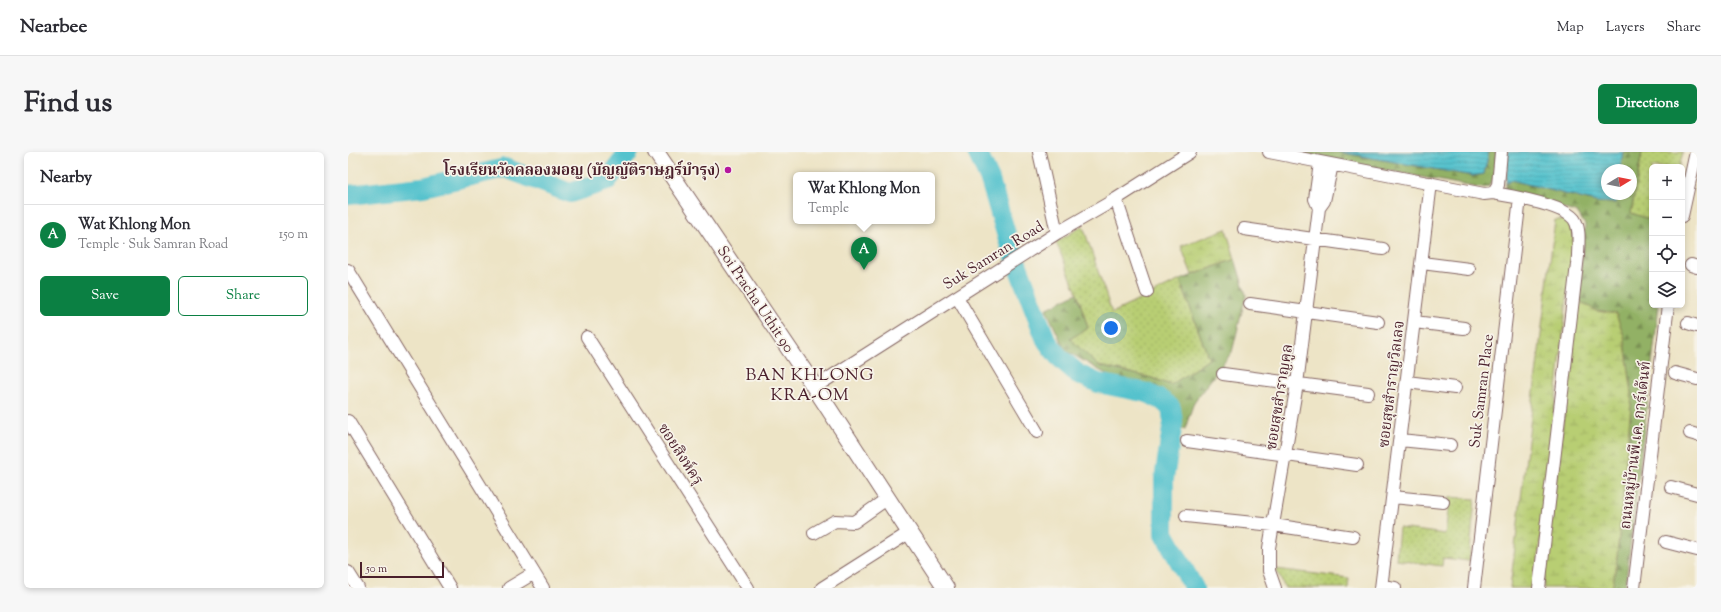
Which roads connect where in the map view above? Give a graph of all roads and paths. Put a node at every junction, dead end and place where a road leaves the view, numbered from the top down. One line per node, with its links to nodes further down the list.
1 (1039, 152): 16 (street)
2 (1190, 152): 12 (street, Suk Samran Road)
3 (1270, 152): 7 (street)
4 (1501, 152): 10 (street)
5 (1696, 152): 13 (street)
6 (659, 156): 36 (street, Soi Pracha Uthit 90)
7 (1320, 163): 8 (street); 14 (street, ซอยสุขสำราญคูล)
8 (1332, 165): 9 (street); 14 (street, ซอยสุขสำราญคูล)
9 (1431, 183): 10 (street); 19 (street, ซอยสุขสำราญวิลเลจ)
10 (1492, 193): 11 (street)
11 (1520, 198): 70 (street, Suk Samran Place); 71 (street)
12 (1116, 199): 16 (street, Suk Samran Road); 22 (street)
13 (1685, 202)
14 (1319, 208): 17 (street, ซอยสุขสำราญคูล)
15 (1244, 229): 17 (street)
16 (1057, 233): 23 (street, Suk Samran Road)
17 (1316, 239): 18 (street); 26 (street, ซอยสุขสำราญคูล)
18 (1383, 249)
19 (1422, 263): 20 (street); 28 (street, ซอยสุขสำราญวิลเลจ)
20 (1469, 269)
21 (348, 270): 59 (street)
22 (1147, 292)
23 (957, 297): 36 (street, Suk Samran Road); 40 (street)
24 (1250, 304): 26 (street)
25 (1668, 308): 72 (street, ถนนหมู่บ้านพี.เค. การ์เด้นท์)
26 (1307, 312): 27 (street); 35 (street, ซอยสุขสำราญคูล)
27 (1378, 322)
28 (1414, 322): 29 (street); 34 (street, ซอยสุขสำราญวิลเลจ)
29 (1464, 328)
30 (587, 337): 65 (street, ซอยสิงห์ครุ)
31 (1675, 373): 33 (street)
32 (1223, 374): 35 (street)
33 (1697, 379)
34 (1407, 382): 37 (street); 41 (street, ซอยสุขสำราญวิลเลจ)
35 (1297, 384): 38 (street); 44 (street, ซอยสุขสำราญคูล)
36 (815, 387): 49 (street, Soi Pracha Uthit 90)
37 (1455, 388)
38 (1368, 393)
39 (348, 421): 62 (street)
40 (1037, 432)
41 (1400, 440): 43 (street); 48 (street, ซอยสุขสำราญวิลเลจ)
42 (1187, 441): 44 (street)
43 (1450, 445)
44 (1286, 455): 45 (street); 52 (street, ซอยสุขสำราญคูล)
45 (1357, 465)
46 (1671, 487): 47 (street)
47 (1697, 494)
48 (1393, 497): 50 (street); 60 (street, ซอยสุขสำราญวิลเลจ)
49 (888, 498): 53 (street, Soi Pracha Uthit 90); 54 (street)
50 (1443, 502)
51 (1186, 516): 52 (street)
52 (1273, 525): 55 (street); 68 (street, ซอยสุขสำราญคูล)
53 (910, 532): 66 (street); 67 (street, Soi Pracha Uthit 90)
54 (814, 533)
55 (1353, 537)
56 (1666, 542): 57 (street)
57 (1697, 550)
58 (348, 572): 61 (street)
59 (534, 573): 63 (street); 64 (street)
60 (1382, 587): 69 (street)
61 (358, 588)
62 (450, 588)
63 (509, 588)
64 (543, 588)
65 (748, 588)
66 (822, 588)
67 (946, 588)
68 (1275, 588)
69 (1395, 588)
70 (1474, 588)
71 (1539, 588)
72 (1634, 588)

